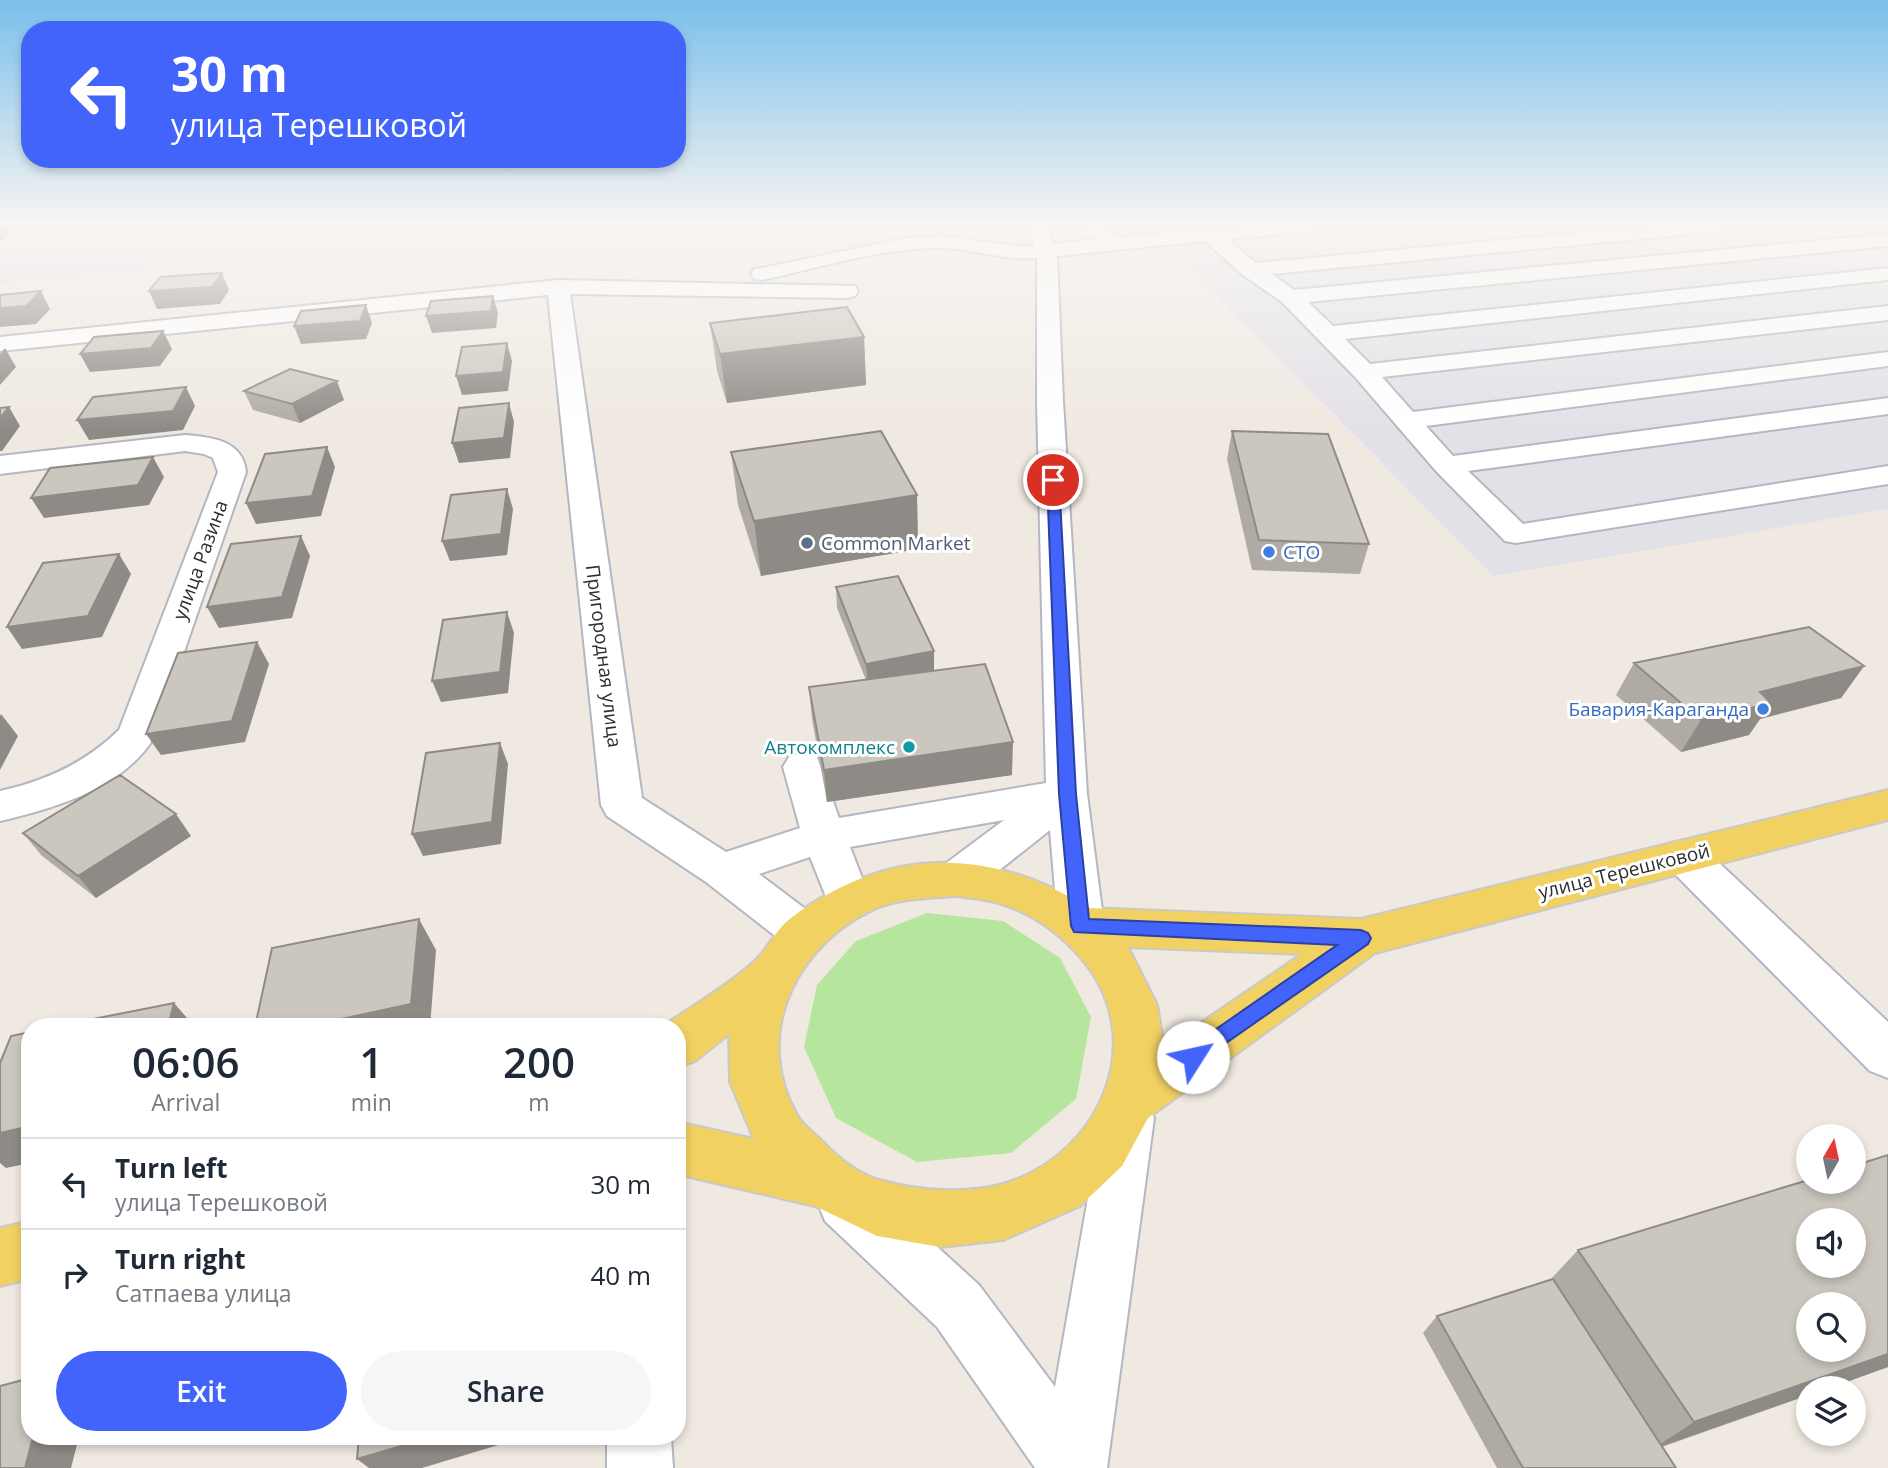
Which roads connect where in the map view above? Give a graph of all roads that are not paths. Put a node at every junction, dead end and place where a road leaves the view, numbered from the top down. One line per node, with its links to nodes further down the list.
1 (494, 294): 13 (street)
2 (559, 294): 27 (street, Пригородная улица)
3 (1049, 294): 22 (street)
4 (1285, 294): 8 (street)
5 (1326, 294): 8 (street)
6 (1642, 294): 9 (street)
7 (1702, 294): 9 (street)
8 (1290, 297): 12 (street)
9 (1652, 299): 11 (street); 12 (street)
10 (1888, 313): 11 (street)
11 (1713, 333): 15 (street)
12 (1327, 334): 15 (street)
13 (0, 344)
14 (1888, 359): 17 (street)
15 (1364, 372): 17 (street)
16 (1888, 406): 19 (street)
17 (1406, 421): 19 (street)
18 (0, 465): 24 (street, улица Разина)
19 (1446, 465): 20 (street)
20 (1888, 475)
21 (803, 767): 25 (street)
22 (1067, 794): 25 (street); 28 (street); 30 (street)
23 (1888, 805): 26 (main road, улица Терешковой)
24 (0, 806)
25 (824, 836): 27 (street); 29 (street)
26 (1684, 856): 32 (main road, улица Терешковой); 35 (street)
27 (721, 870): 31 (street, Пригородная улица)
28 (957, 879): 29 (main road, улица Терешковой); 30 (main road, улица Терешковой)
29 (849, 901): 31 (main road, улица Терешковой)
30 (1081, 926): 32 (main road, улица Терешковой); 36 (main road, улица Терешковой)
31 (804, 933): 33 (main road, улица Терешковой)
32 (1361, 938): 36 (main road, улица Терешковой)
33 (771, 976): 34 (main road, улица Терешковой); 38 (main road, улица Терешковой)
34 (686, 1038)
35 (1888, 1055)
36 (1130, 1101): 38 (main road, улица Терешковой); 42 (street)
37 (686, 1150): 38 (main road, улица Терешковой)
38 (823, 1181): 42 (street)
39 (21, 1252): 40 (main road)
40 (0, 1257)
41 (639, 1445): 43 (street)
42 (1074, 1466)
43 (640, 1468)

